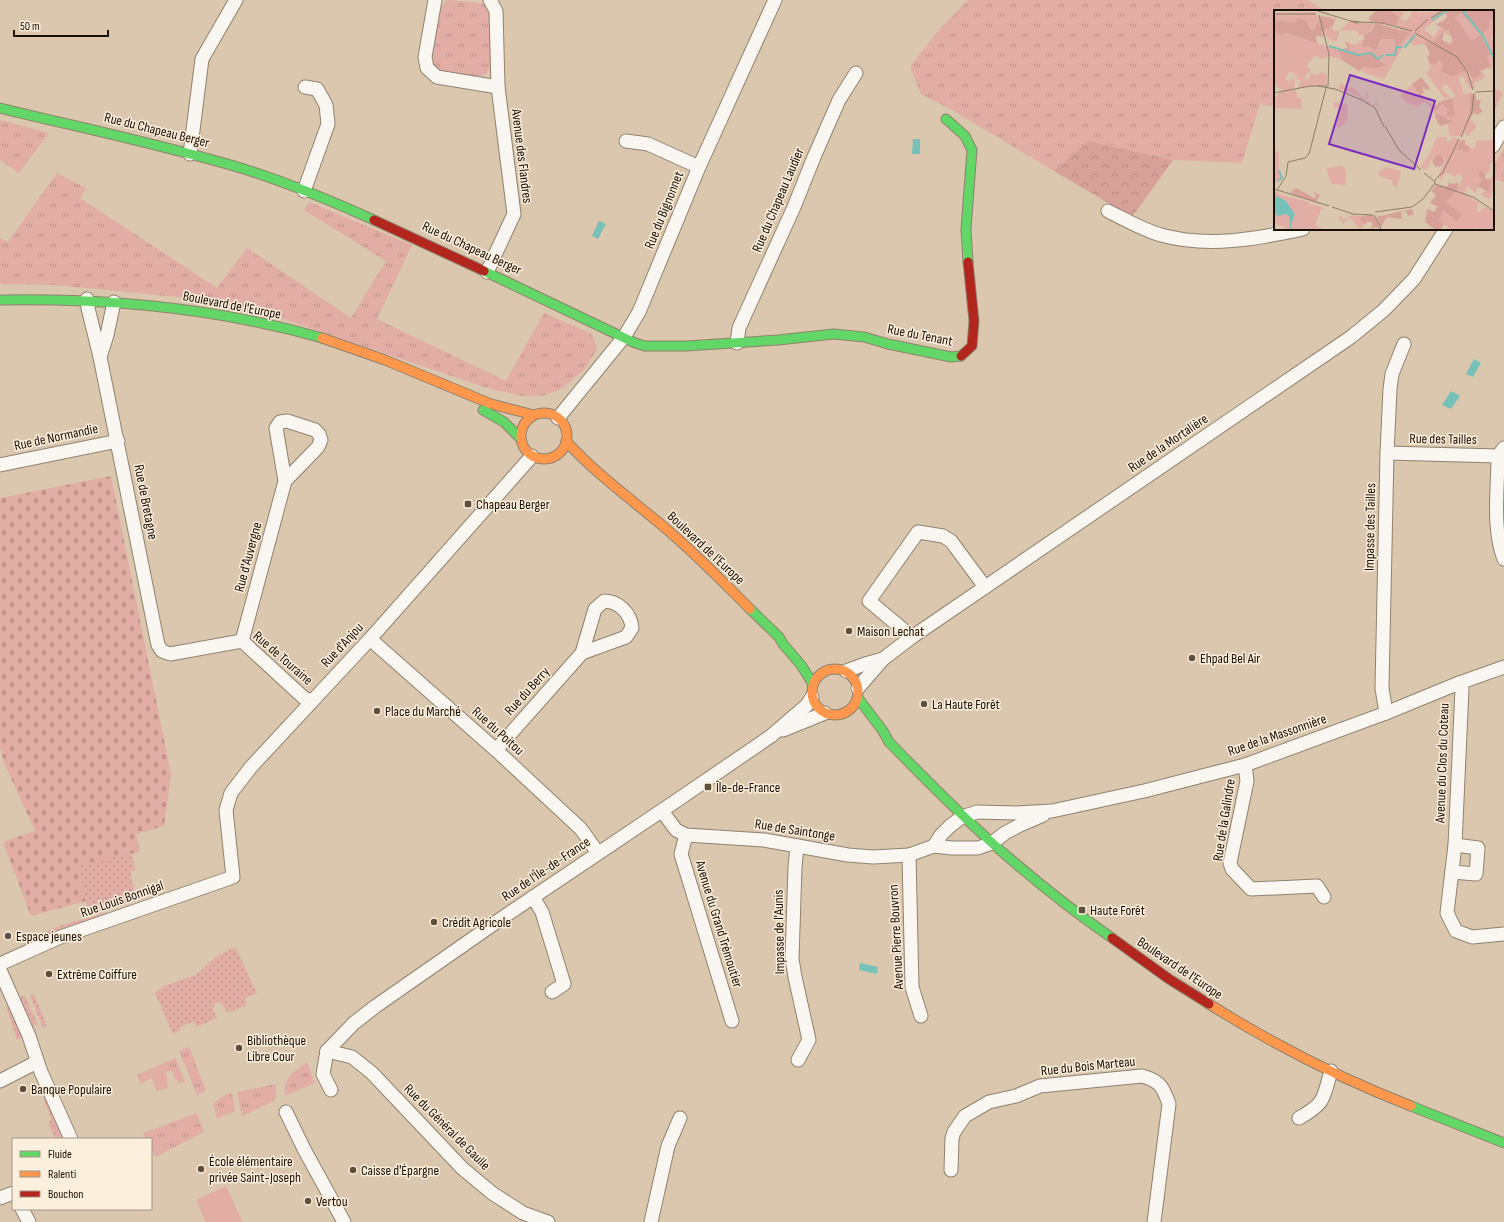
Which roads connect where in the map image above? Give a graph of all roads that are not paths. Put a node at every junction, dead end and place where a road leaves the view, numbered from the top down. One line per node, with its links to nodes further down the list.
1 (236, 0): 13 (street)
2 (435, 0): 7 (street)
3 (491, 0): 7 (street, Avenue des Flandres)
4 (775, 0): 14 (street, Rue du Bignonnet)
5 (856, 73): 24 (street, Rue du Chapeau Laudier)
6 (305, 87): 15 (street)
7 (498, 87): 19 (street, Avenue des Flandres)
8 (0, 108): 13 (street, Rue du Chapeau Berger)
9 (946, 119): 24 (street, Rue du Tenant)
10 (1504, 127): 12 (street)
11 (626, 141): 14 (street)
12 (1494, 144)
13 (190, 154): 15 (street, Rue du Chapeau Berger)
14 (699, 168): 23 (street, Rue du Bignonnet)
15 (304, 191): 19 (street, Rue du Chapeau Berger)
16 (1108, 211): 17 (street)
17 (1297, 230)
18 (1445, 230): 43 (street, Rue de la Mortalière)
19 (487, 272): 23 (street, Rue du Chapeau Berger)
20 (88, 299): 21 (street, Boulevard de l'Europe); 22 (street, Boulevard de l'Europe); 26 (street, Rue de Bretagne)
21 (0, 300)
22 (114, 302): 26 (street, Rue de Bretagne); 27 (street, Boulevard de l'Europe)
23 (624, 337): 24 (street, Rue du Tenant); 29 (street, Rue du Bignonnet)
24 (737, 343)
25 (1404, 344): 34 (street, Impasse des Tailles)
26 (100, 357): 31 (street, Rue de Bretagne)
27 (448, 387): 28 (street, Boulevard de l'Europe); 30 (street, Boulevard de l'Europe)
28 (534, 415): 29 (street); 30 (street)
29 (558, 418): 32 (street)
30 (521, 439): 35 (street)
31 (118, 441): 38 (street, Rue de Normandie); 48 (street, Rue de Bretagne)
32 (566, 441): 36 (street); 41 (street, Boulevard de l'Europe)
33 (1501, 452): 34 (street, Rue des Tailles); 42 (street)
34 (1387, 453): 63 (street, Impasse des Tailles)
35 (532, 456): 36 (street); 46 (street, Rue d'Anjou)
36 (554, 456): 37 (street)
37 (565, 460)
38 (0, 465)
39 (577, 466): 41 (street, Boulevard de l'Europe)
40 (285, 481): 40 (street, Rue d'Auvergne); 47 (street, Rue d'Auvergne)
41 (609, 484): 44 (street, Boulevard de l'Europe)
42 (1504, 559)
43 (985, 587): 45 (street, Rue de la Mortalière); 45 (street)
44 (779, 637): 50 (street, Boulevard de l'Europe); 57 (street, Boulevard de l'Europe)
45 (912, 638): 51 (street, Rue de la Mortalière)
46 (370, 639): 60 (street, Rue d'Anjou); 68 (street, Rue du Poitou)
47 (242, 641): 48 (street, Rue de Touraine); 60 (street, Rue de Touraine)
48 (162, 651)
49 (582, 653): 68 (street, Rue du Berry)
50 (804, 653)
51 (883, 659): 55 (street, Rue de la Mortalière); 58 (street, Rue de la Mortalière)
52 (819, 664): 54 (street)
53 (1504, 667): 56 (street, Rue de la Massonnière)
54 (830, 669): 55 (street); 57 (street)
55 (846, 671): 58 (street)
56 (1459, 683): 63 (street, Rue de la Massonnière); 77 (street, Avenue du Clos du Coteau)
57 (813, 684): 59 (street)
58 (858, 693): 62 (street); 67 (street, Boulevard de l'Europe)
59 (812, 698): 61 (street); 66 (street, Rue de l'Île-de-France)
60 (312, 701): 81 (street, Rue d'Anjou)
61 (824, 713): 62 (street); 66 (street, Rue de l'Île-de-France)
62 (844, 713): 64 (street)
63 (1386, 713): 69 (street, Rue de la Massonnière)
64 (856, 719)
65 (869, 727): 67 (street, Boulevard de l'Europe)
66 (771, 736): 70 (street, Rue de l'Île-de-France)
67 (889, 742): 72 (street, Boulevard de l'Europe)
68 (496, 750): 78 (street, Rue du Poitou)
69 (1245, 765): 71 (street, Rue de la Massonnière); 83 (street, Rue de la Galindre)
70 (662, 810): 73 (street); 78 (street, Rue de l'Île-de-France)
71 (1052, 811): 72 (street, Rue de la Massonnière); 74 (street, Rue de la Massonnière)
72 (962, 817): 74 (street, Boulevard de l'Europe); 76 (street)
73 (686, 835): 75 (street, Rue de Saintonge); 89 (street, Avenue du Grand Trémoutier)
74 (992, 843): 76 (street, Rue de Saintonge); 93 (street, Boulevard de l'Europe)
75 (797, 846): 79 (street, Rue de Saintonge); 91 (street, Impasse de l'Aunis)
76 (934, 846): 79 (street, Rue de Saintonge)
77 (1455, 846): 80 (street, Avenue du Clos du Coteau); 80 (street)
78 (598, 853): 82 (street, Rue de l'Île-de-France)
79 (909, 855): 88 (street, Avenue Pierre Bouvron)
80 (1452, 872): 84 (street, Avenue du Clos du Coteau)
81 (233, 877): 85 (street, Rue Louis Bonnigal)
82 (533, 897): 87 (street); 90 (street, Rue de l'Île-de-France)
83 (1324, 897)
84 (1504, 934)
85 (0, 964)
86 (0, 970): 92 (street)
87 (552, 992)
88 (921, 1016)
89 (732, 1021)
90 (327, 1051): 95 (street); 105 (street, Rue du Général de Gaulle)
91 (798, 1060)
92 (37, 1062): 94 (street); 99 (street)
93 (1331, 1071): 98 (street); 100 (street, Boulevard de l'Europe)
94 (0, 1081)
95 (331, 1090)
96 (286, 1112): 107 (street)
97 (680, 1118): 109 (street)
98 (1299, 1118)
99 (72, 1138)
100 (1504, 1143)
101 (951, 1170): 110 (street, Rue du Bois Marteau)
102 (12, 1193): 103 (street)
103 (0, 1198)
104 (23, 1210): 106 (street)
105 (521, 1218): 108 (street, Rue du Général de Gaulle)
106 (29, 1222)
107 (344, 1222)
108 (548, 1222)
109 (651, 1222)
110 (1154, 1222)

